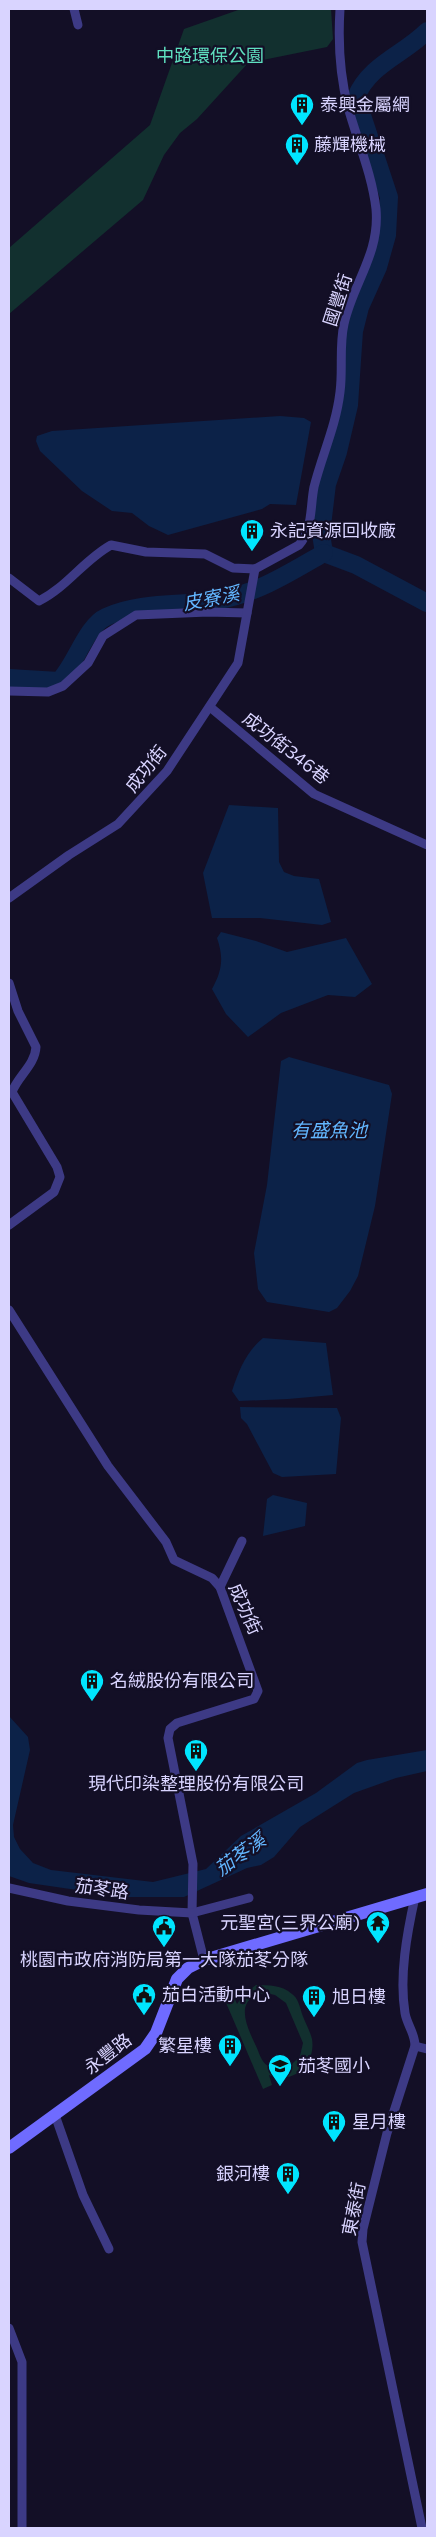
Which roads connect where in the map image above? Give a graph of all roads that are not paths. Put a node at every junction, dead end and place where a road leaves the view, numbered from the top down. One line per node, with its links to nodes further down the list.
1 (74, 9): 3 (street)
2 (340, 9): 4 (street, 國豐街)
3 (78, 25)
4 (254, 572): 5 (street); 6 (street, 成功街)
5 (9, 578)
6 (247, 613): 7 (street); 8 (street, 成功街)
7 (9, 691)
8 (210, 708): 9 (street, 成功街346巷); 10 (street, 成功街)
9 (427, 845)
10 (9, 898)
11 (9, 983): 12 (street)
12 (9, 1225)
13 (9, 1310): 15 (street, 成功街)
14 (242, 1542): 15 (street)
15 (220, 1587): 19 (street, 成功街)
16 (9, 1888): 19 (street, 茄苳路)
17 (421, 1896): 20 (street, 永豐路); 21 (street)
18 (249, 1898): 19 (street, 茄苳路)
19 (192, 1913): 20 (street)
20 (204, 1960): 23 (street, 永豐路)
21 (415, 2046): 22 (street); 28 (street, 東泰街)
22 (427, 2049)
23 (55, 2115): 24 (street, 永豐路); 25 (street)
24 (9, 2148)
25 (109, 2249)
26 (9, 2328): 27 (street)
27 (22, 2528)
28 (422, 2528)

